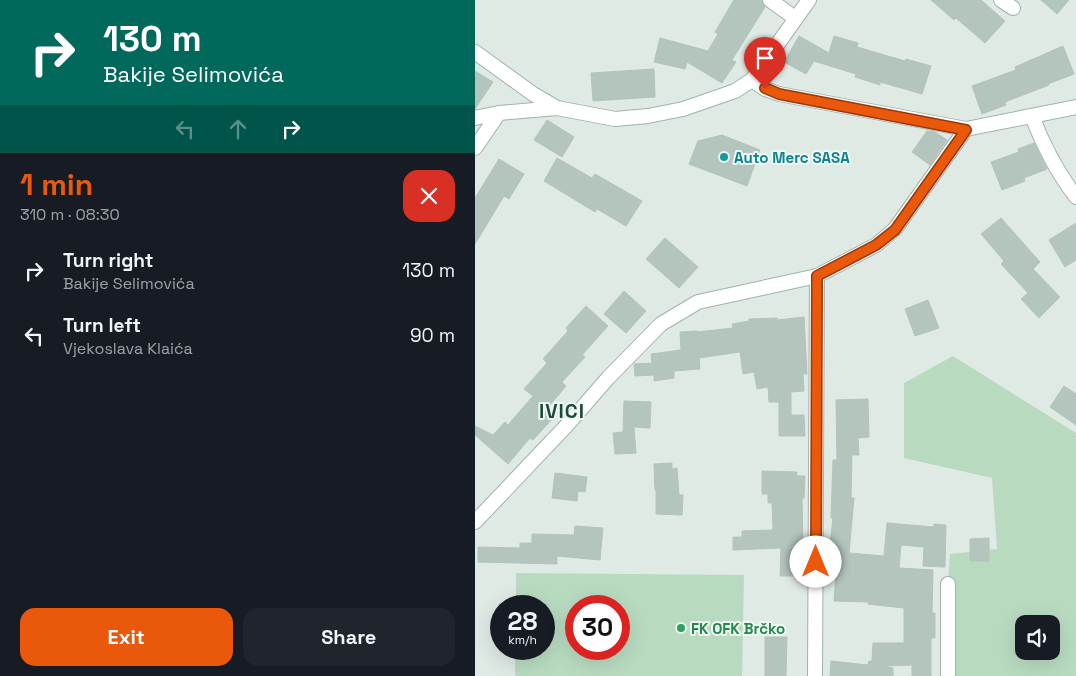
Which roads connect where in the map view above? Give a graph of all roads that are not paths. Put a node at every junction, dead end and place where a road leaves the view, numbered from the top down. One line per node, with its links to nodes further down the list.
1 (770, 0): 3 (street)
2 (809, 0): 3 (street)
3 (795, 18): 5 (street)
4 (475, 52): 7 (street)
5 (752, 80): 7 (street); 11 (street)
6 (1076, 107): 9 (street)
7 (557, 108): 8 (street)
8 (499, 113): 10 (street); 12 (street)
9 (1032, 116): 11 (street); 13 (street)
10 (475, 118)
11 (966, 130): 14 (street)
12 (475, 148)
13 (1076, 197)
14 (817, 276): 15 (street); 17 (street)
15 (475, 522)
16 (948, 584): 18 (street)
17 (815, 676)
18 (948, 676)

